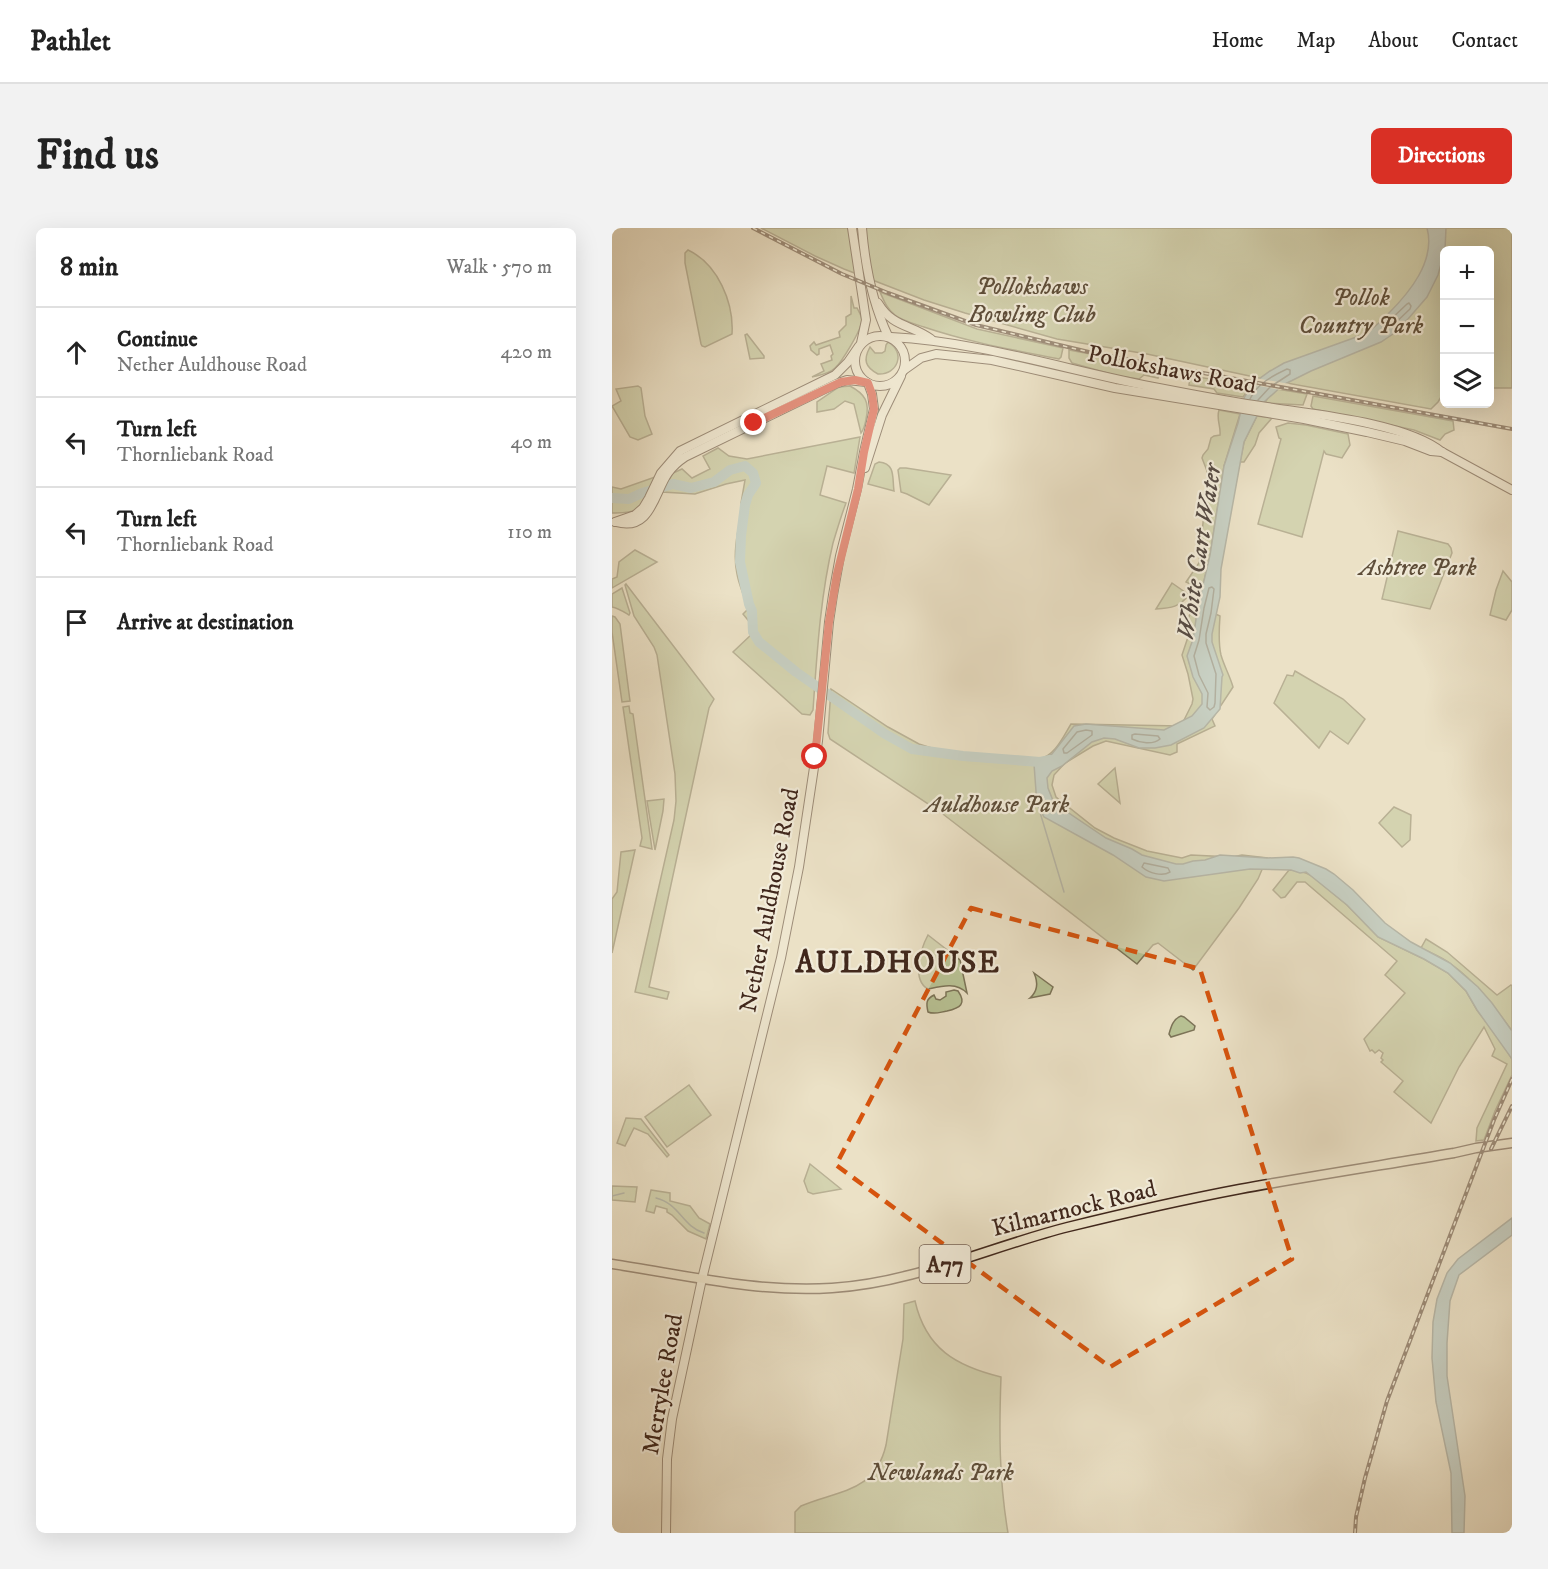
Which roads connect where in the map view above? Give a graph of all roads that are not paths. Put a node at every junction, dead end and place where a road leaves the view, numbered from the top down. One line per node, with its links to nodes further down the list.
1 (852, 228): 6 (main road)
2 (861, 228): 3 (main road)
3 (873, 294): 4 (main road); 5 (main road)
4 (889, 337): 5 (main road, Pollokshaws Road); 6 (main road); 7 (main road)
5 (933, 340): 9 (main road, Pollokshaws Road)
6 (860, 345): 8 (main road); 11 (main road)
7 (903, 373): 8 (main road); 9 (main road, Pollokshaws Road); 10 (main road, Nether Auldhouse Road)
8 (867, 382): 10 (main road, Nether Auldhouse Road); 11 (main road)
9 (1228, 403): 12 (main road, Pollokshaws Road)
10 (867, 452): 16 (main road, Nether Auldhouse Road)
11 (677, 459): 13 (main road)
12 (1512, 490)
13 (613, 522)
14 (1512, 1143): 16 (main road, Kilmarnock Road / A77)
15 (612, 1264): 16 (main road, Kilmarnock Road / A77)
16 (702, 1279): 17 (main road, Merrylee Road)
17 (666, 1533)

